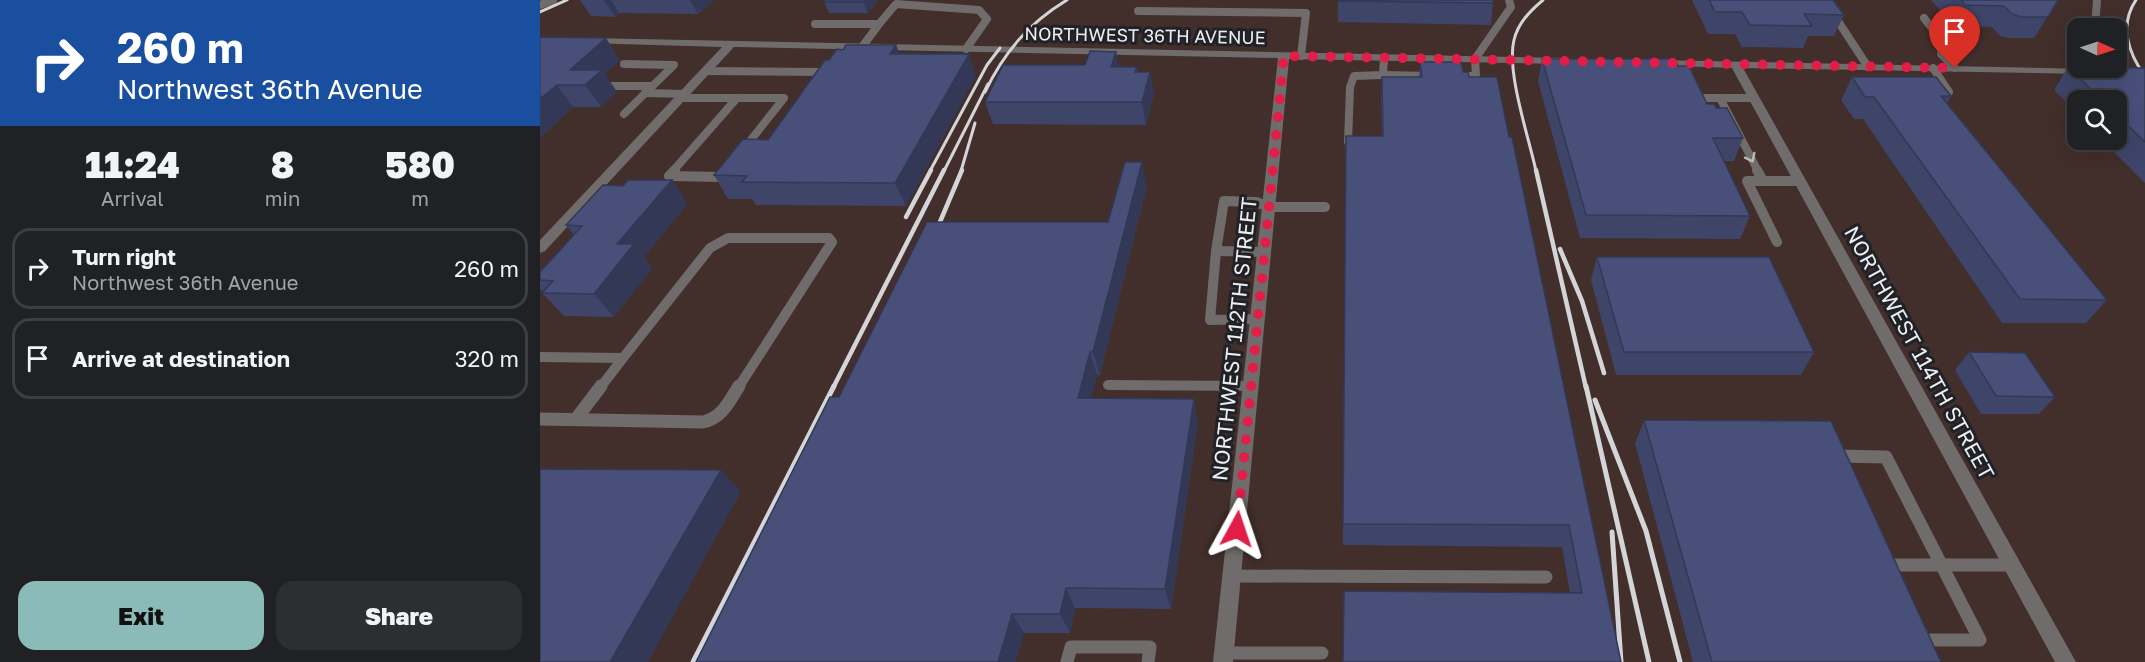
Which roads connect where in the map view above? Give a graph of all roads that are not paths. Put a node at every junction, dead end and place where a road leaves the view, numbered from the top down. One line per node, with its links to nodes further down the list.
1 (553, 0): 5 (lane)
2 (1509, 0): 19 (lane)
3 (2097, 0): 9 (lane)
4 (898, 2): 11 (lane); 15 (lane)
5 (540, 5)
6 (1828, 7): 24 (lane)
7 (1138, 11): 17 (lane)
8 (1924, 18): 26 (lane)
9 (2096, 18)
10 (815, 24): 11 (lane)
11 (879, 24): 14 (lane)
12 (576, 41): 13 (street, NORTHWEST 36TH AVENUE)
13 (731, 44): 14 (street, NORTHWEST 36TH AVENUE); 28 (street)
14 (862, 47): 15 (street, NORTHWEST 36TH AVENUE)
15 (966, 49): 16 (street, NORTHWEST 36TH AVENUE)
16 (1284, 56): 17 (street, NORTHWEST 36TH AVENUE); 44 (street, NORTHWEST 112TH STREET)
17 (1300, 56): 18 (street, NORTHWEST 36TH AVENUE)
18 (1384, 58): 19 (street, NORTHWEST 36TH AVENUE); 30 (lane)
19 (1475, 59): 20 (street, NORTHWEST 36TH AVENUE); 30 (lane)
20 (1570, 61)
21 (1641, 62): 23 (street)
22 (624, 64): 32 (lane)
23 (1735, 64): 24 (street); 39 (street, NORTHWEST 114TH STREET)
24 (1868, 67): 25 (street)
25 (1933, 68): 26 (street); 33 (lane)
26 (1955, 68): 27 (street)
27 (2067, 70)
28 (706, 71): 29 (lane); 35 (street)
29 (823, 72)
30 (1383, 75): 41 (lane)
31 (604, 86): 32 (lane)
32 (652, 86): 34 (lane)
33 (1949, 92)
34 (645, 93): 35 (lane); 40 (lane)
35 (683, 96): 36 (lane); 47 (street)
36 (737, 98): 36 (lane)
37 (1700, 98): 38 (lane)
38 (1720, 98): 39 (lane); 42 (lane, one-way to 42)
39 (1754, 98): 43 (street, NORTHWEST 114TH STREET)
40 (624, 114)
41 (1348, 142)
42 (1763, 181): 43 (lane); 46 (lane)
43 (1800, 181): 59 (street, NORTHWEST 114TH STREET)
44 (1269, 207): 45 (lane); 48 (lane); 49 (street, NORTHWEST 112TH STREET)
45 (1324, 207)
46 (1777, 242)
47 (540, 248)
48 (1216, 251): 49 (lane); 50 (lane)
49 (1264, 252): 50 (street, NORTHWEST 112TH STREET)
50 (1258, 319): 54 (street, NORTHWEST 112TH STREET)
51 (540, 357): 52 (lane)
52 (623, 358): 56 (lane); 56 (lane)
53 (1108, 385): 54 (lane)
54 (1251, 386): 61 (street, NORTHWEST 112TH STREET)
55 (540, 418): 56 (lane)
56 (576, 419)
57 (1834, 456): 60 (lane)
58 (1884, 565): 60 (lane)
59 (2012, 565): 60 (lane); 68 (street, NORTHWEST 114TH STREET)
60 (1942, 566): 63 (lane)
61 (1232, 576): 62 (lane); 65 (street, NORTHWEST 112TH STREET)
62 (1546, 577)
63 (1917, 640)
64 (1322, 653): 65 (lane)
65 (1224, 658)
66 (1067, 662): 67 (lane)
67 (1148, 662)
68 (2066, 662)

